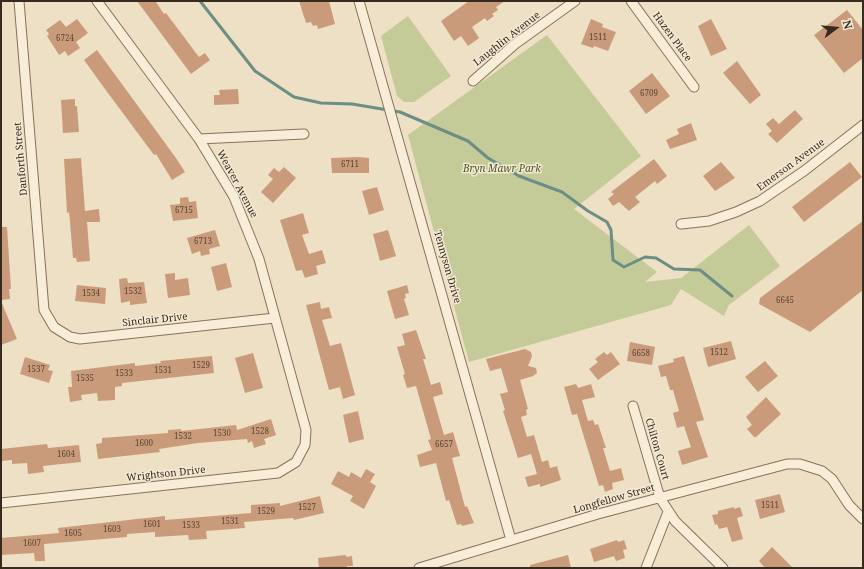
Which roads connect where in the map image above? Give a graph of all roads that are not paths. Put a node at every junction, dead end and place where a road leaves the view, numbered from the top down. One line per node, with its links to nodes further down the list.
1 (96, 1): 10 (street, Weaver Avenue)
2 (359, 1): 20 (street, Tennyson Drive)
3 (575, 1): 6 (street, Laughlin Avenue)
4 (631, 1): 7 (street, Hazen Place)
5 (20, 4): 12 (street, Danforth Street)
6 (474, 81)
7 (694, 87)
8 (863, 125): 11 (street, Emerson Avenue)
9 (304, 134): 10 (street)
10 (200, 139): 13 (street, Weaver Avenue)
11 (681, 224)
12 (46, 315): 13 (street, Sinclair Drive)
13 (275, 318): 15 (street, Weaver Avenue)
14 (634, 406): 16 (street, Chilton Court)
15 (306, 430): 17 (street, Wrightson Drive)
16 (660, 498): 18 (street, Chilton Court); 19 (street, Longfellow Street); 20 (street, Longfellow Street)
17 (1, 502)
18 (668, 512): 22 (street); 23 (street, Chilton Court)
19 (863, 520)
20 (511, 540): 21 (street, Longfellow Street)
21 (420, 568)
22 (646, 568)
23 (723, 568)

